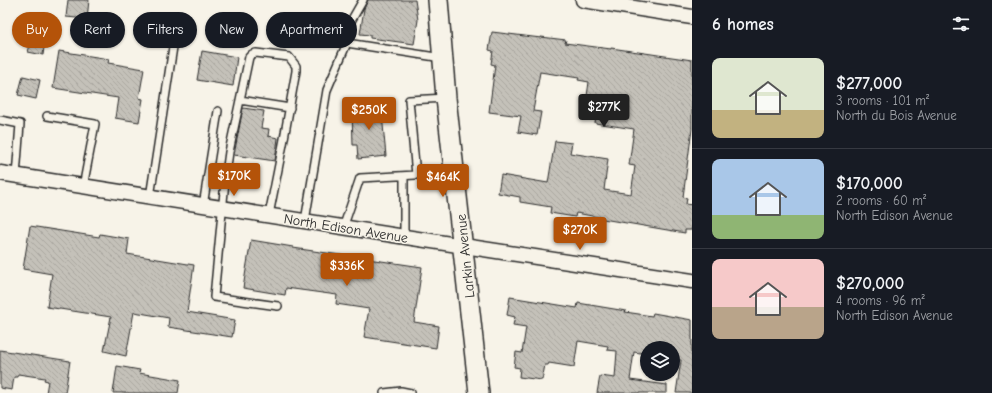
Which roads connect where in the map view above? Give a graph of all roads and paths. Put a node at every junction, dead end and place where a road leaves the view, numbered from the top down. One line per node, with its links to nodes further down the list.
1 (363, 0): 4 (lane)
2 (438, 0): 9 (main road, Larkin Avenue)
3 (582, 0): 5 (street)
4 (356, 12)
5 (692, 17)
6 (357, 45): 9 (lane)
7 (173, 48): 22 (lane)
8 (345, 48): 26 (lane)
9 (443, 58): 10 (main road, Larkin Avenue)
10 (446, 98): 16 (main road, Larkin Avenue); 18 (lane)
11 (240, 100): 12 (lane); 12 (lane); 24 (lane)
12 (290, 108): 25 (lane)
13 (218, 111): 23 (lane)
14 (47, 116): 21 (lane)
15 (0, 120): 19 (lane)
16 (455, 173): 18 (lane); 29 (main road, Larkin Avenue)
17 (0, 174): 19 (street, North Edison Avenue)
18 (416, 175): 20 (lane)
19 (16, 176): 21 (street, North Edison Avenue)
20 (404, 176): 27 (lane); 28 (lane)
21 (83, 187): 22 (street, North Edison Avenue)
22 (150, 197): 23 (street, North Edison Avenue)
23 (203, 206): 24 (street, North Edison Avenue)
24 (223, 209): 25 (street, North Edison Avenue); 31 (lane)
25 (269, 215): 26 (street, North Edison Avenue)
26 (305, 221): 27 (street, North Edison Avenue)
27 (343, 228): 28 (street, North Edison Avenue)
28 (404, 238): 29 (street, North Edison Avenue)
29 (464, 247): 30 (street, North Edison Avenue); 34 (main road, Larkin Avenue)
30 (692, 281)
31 (278, 306)
32 (384, 393): 33 (lane)
33 (411, 393)
34 (479, 393)

